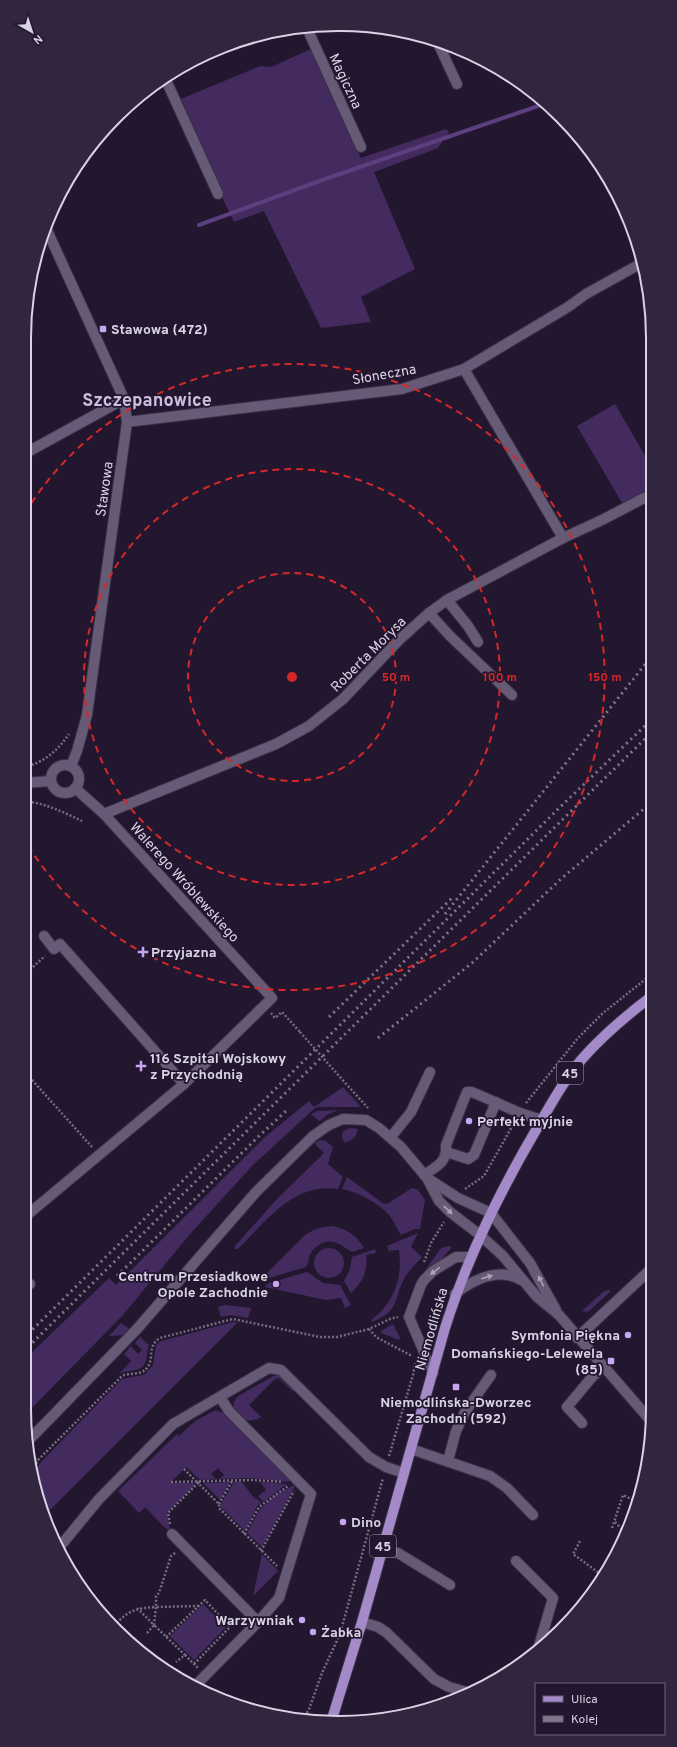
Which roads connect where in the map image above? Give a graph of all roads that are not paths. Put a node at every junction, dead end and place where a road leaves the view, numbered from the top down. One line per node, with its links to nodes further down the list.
1 (309, 33): 5 (street, Magiczna)
2 (440, 48): 4 (street)
3 (167, 83): 6 (street)
4 (457, 84)
5 (361, 147)
6 (218, 194)
7 (49, 236): 10 (street, Stawowa)
8 (637, 266): 9 (street, Słoneczna)
9 (464, 369): 11 (street, Słoneczna); 14 (street)
10 (124, 399): 11 (street, Stawowa); 12 (street)
11 (127, 422): 19 (street, Stawowa)
12 (31, 450)
13 (644, 498): 14 (street, Roberta Morysa)
14 (562, 538): 15 (street, Roberta Morysa)
15 (447, 600): 16 (street, Roberta Morysa); 17 (street)
16 (429, 613): 18 (street); 23 (street, Roberta Morysa)
17 (478, 642)
18 (512, 695)
19 (71, 766): 20 (street); 22 (street)
20 (51, 781): 21 (street); 22 (street)
21 (31, 782)
22 (75, 788): 23 (street, Walerego Wróblewskiego)
23 (104, 814): 27 (street, Walerego Wróblewskiego)
24 (44, 936): 27 (street)
25 (646, 1001): 29 (main road, Niemodlińska / 45)
26 (430, 1072): 30 (street)
27 (184, 1084): 33 (street)
28 (496, 1102): 29 (street); 31 (street); 31 (street)
29 (542, 1120): 34 (main road, Niemodlińska / 45)
30 (391, 1137): 32 (street); 48 (street)
31 (446, 1152): 32 (street)
32 (425, 1176): 34 (street); 35 (street, one-way to 35)
33 (31, 1212)
34 (491, 1213): 35 (main road, Niemodlińska / 45); 40 (street, one-way to 34)
35 (480, 1236): 36 (main road, Niemodlińska / 45); 38 (street)
36 (470, 1257): 39 (main road, Niemodlińska / 45); 43 (street, one-way to 43)
37 (646, 1274): 41 (street)
38 (522, 1280): 39 (street, one-way to 38); 40 (street)
39 (456, 1294): 43 (main road, Niemodlińska / 45)
40 (559, 1315): 41 (street)
41 (577, 1338): 42 (street)
42 (603, 1367): 46 (street); 47 (street)
43 (433, 1373): 49 (main road, Niemodlińska / 45)
44 (491, 1375): 50 (street)
45 (220, 1397): 51 (street); 54 (street); 58 (street)
46 (646, 1415)
47 (582, 1423)
48 (33, 1436)
49 (411, 1449): 50 (street); 51 (main road, Niemodlińska / 45)
50 (448, 1461): 52 (street)
51 (404, 1473): 55 (main road, Niemodlińska / 45)
52 (533, 1515)
53 (172, 1534): 58 (street)
54 (62, 1544)
55 (382, 1550): 57 (street); 59 (main road, Niemodlińska / 45)
56 (516, 1561): 60 (street)
57 (450, 1585)
58 (258, 1622): 61 (street)
59 (362, 1622): 62 (street); 63 (main road, Niemodlińska / 45)
60 (541, 1640)
61 (199, 1682)
62 (461, 1691)
63 (333, 1716)

